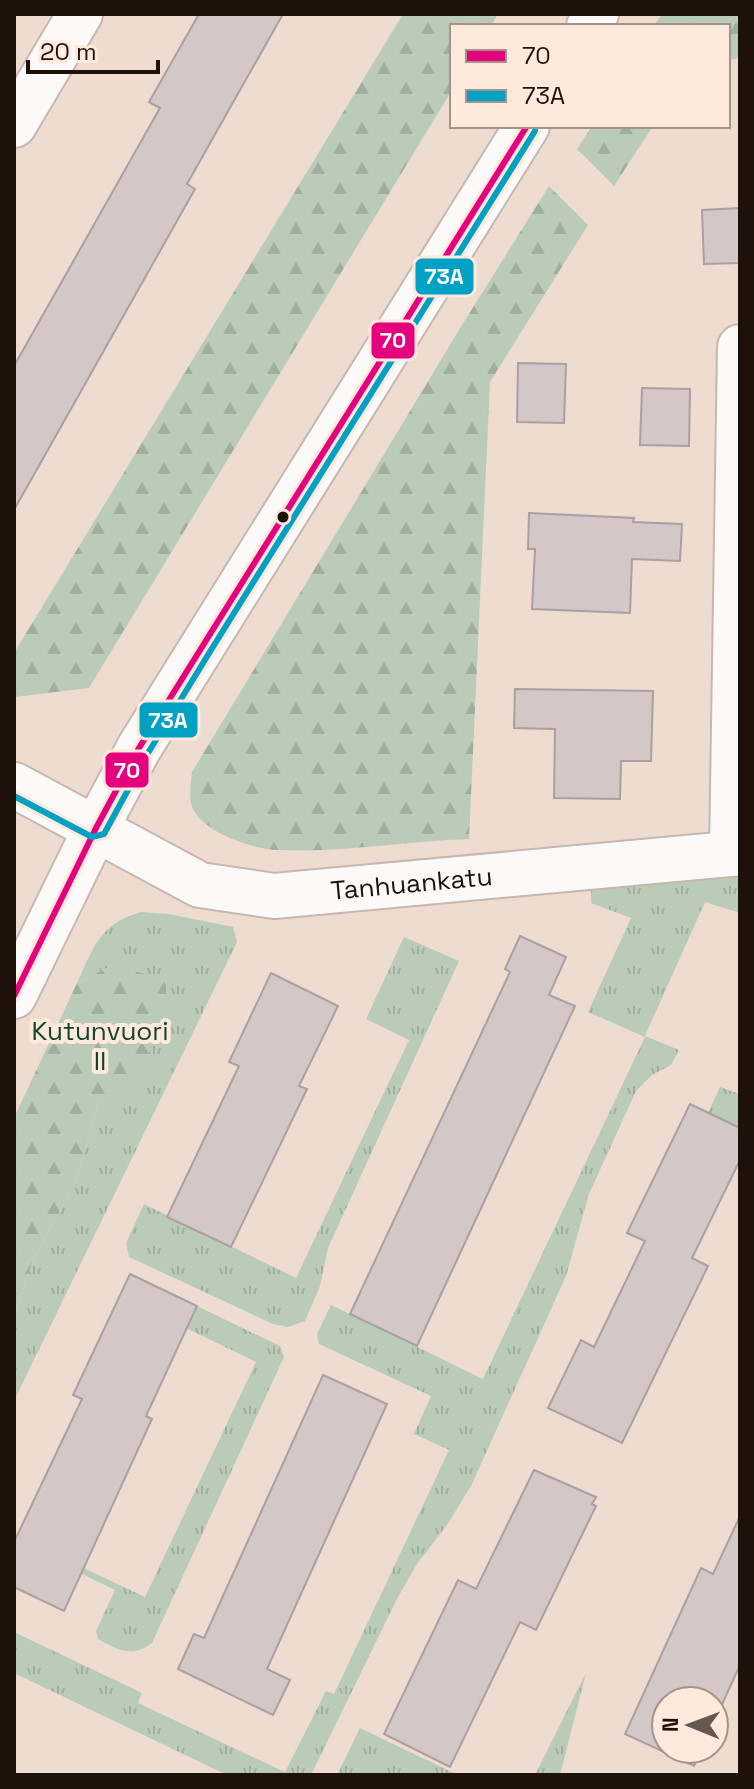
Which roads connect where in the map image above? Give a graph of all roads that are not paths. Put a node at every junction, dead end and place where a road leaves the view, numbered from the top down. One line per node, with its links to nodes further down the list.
1 (80, 14): 2 (street)
2 (14, 125)
3 (526, 128): 6 (street)
4 (740, 347): 7 (street)
5 (14, 785): 6 (street, Tanhuankatu)
6 (96, 828): 7 (street, Tanhuankatu); 8 (street)
7 (736, 854)
8 (14, 996)

